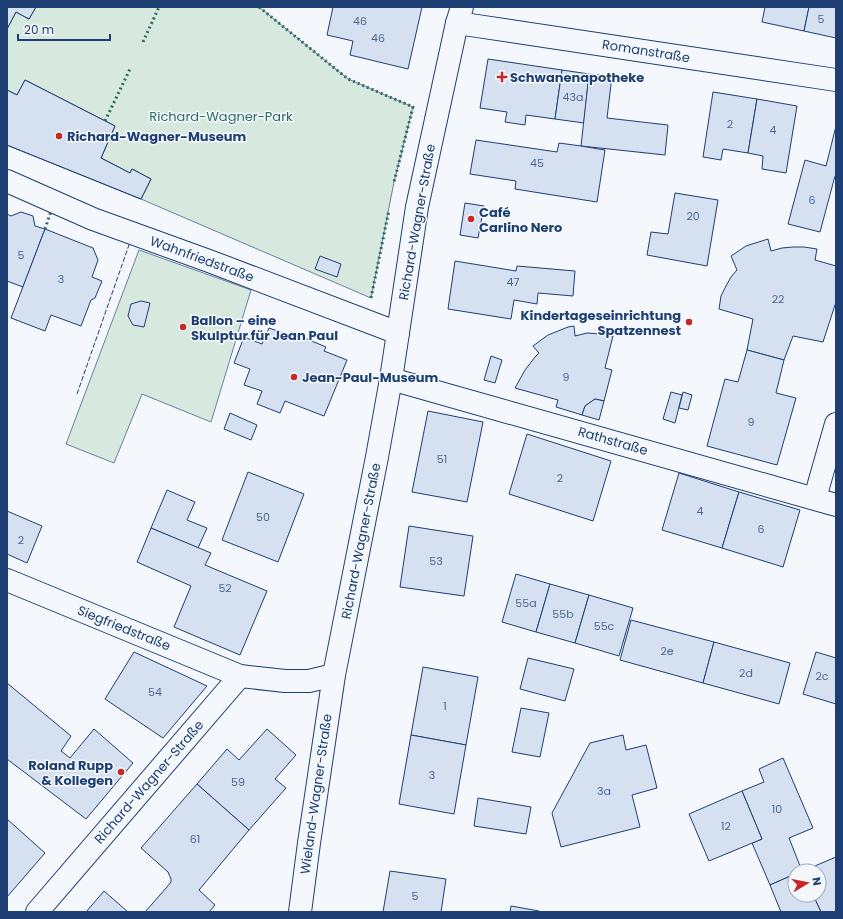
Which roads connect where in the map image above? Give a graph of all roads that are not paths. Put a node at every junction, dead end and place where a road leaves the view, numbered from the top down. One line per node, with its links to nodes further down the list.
1 (459, 15): 2 (street, Romanstraße); 4 (street, Richard-Wagner-Straße)
2 (836, 80)
3 (7, 181): 4 (street, Wahnfriedstraße)
4 (398, 333): 5 (street, Richard-Wagner-Straße)
5 (391, 378): 7 (street, Rathstraße); 10 (street, Richard-Wagner-Straße)
6 (836, 424): 7 (street)
7 (815, 498): 8 (street, Rathstraße)
8 (836, 505)
9 (7, 580): 11 (street, Siegfriedstraße)
10 (334, 675): 11 (street); 13 (street, Wieland-Wagner-Straße)
11 (240, 676): 12 (street, Richard-Wagner-Straße)
12 (37, 912)
13 (300, 912)

